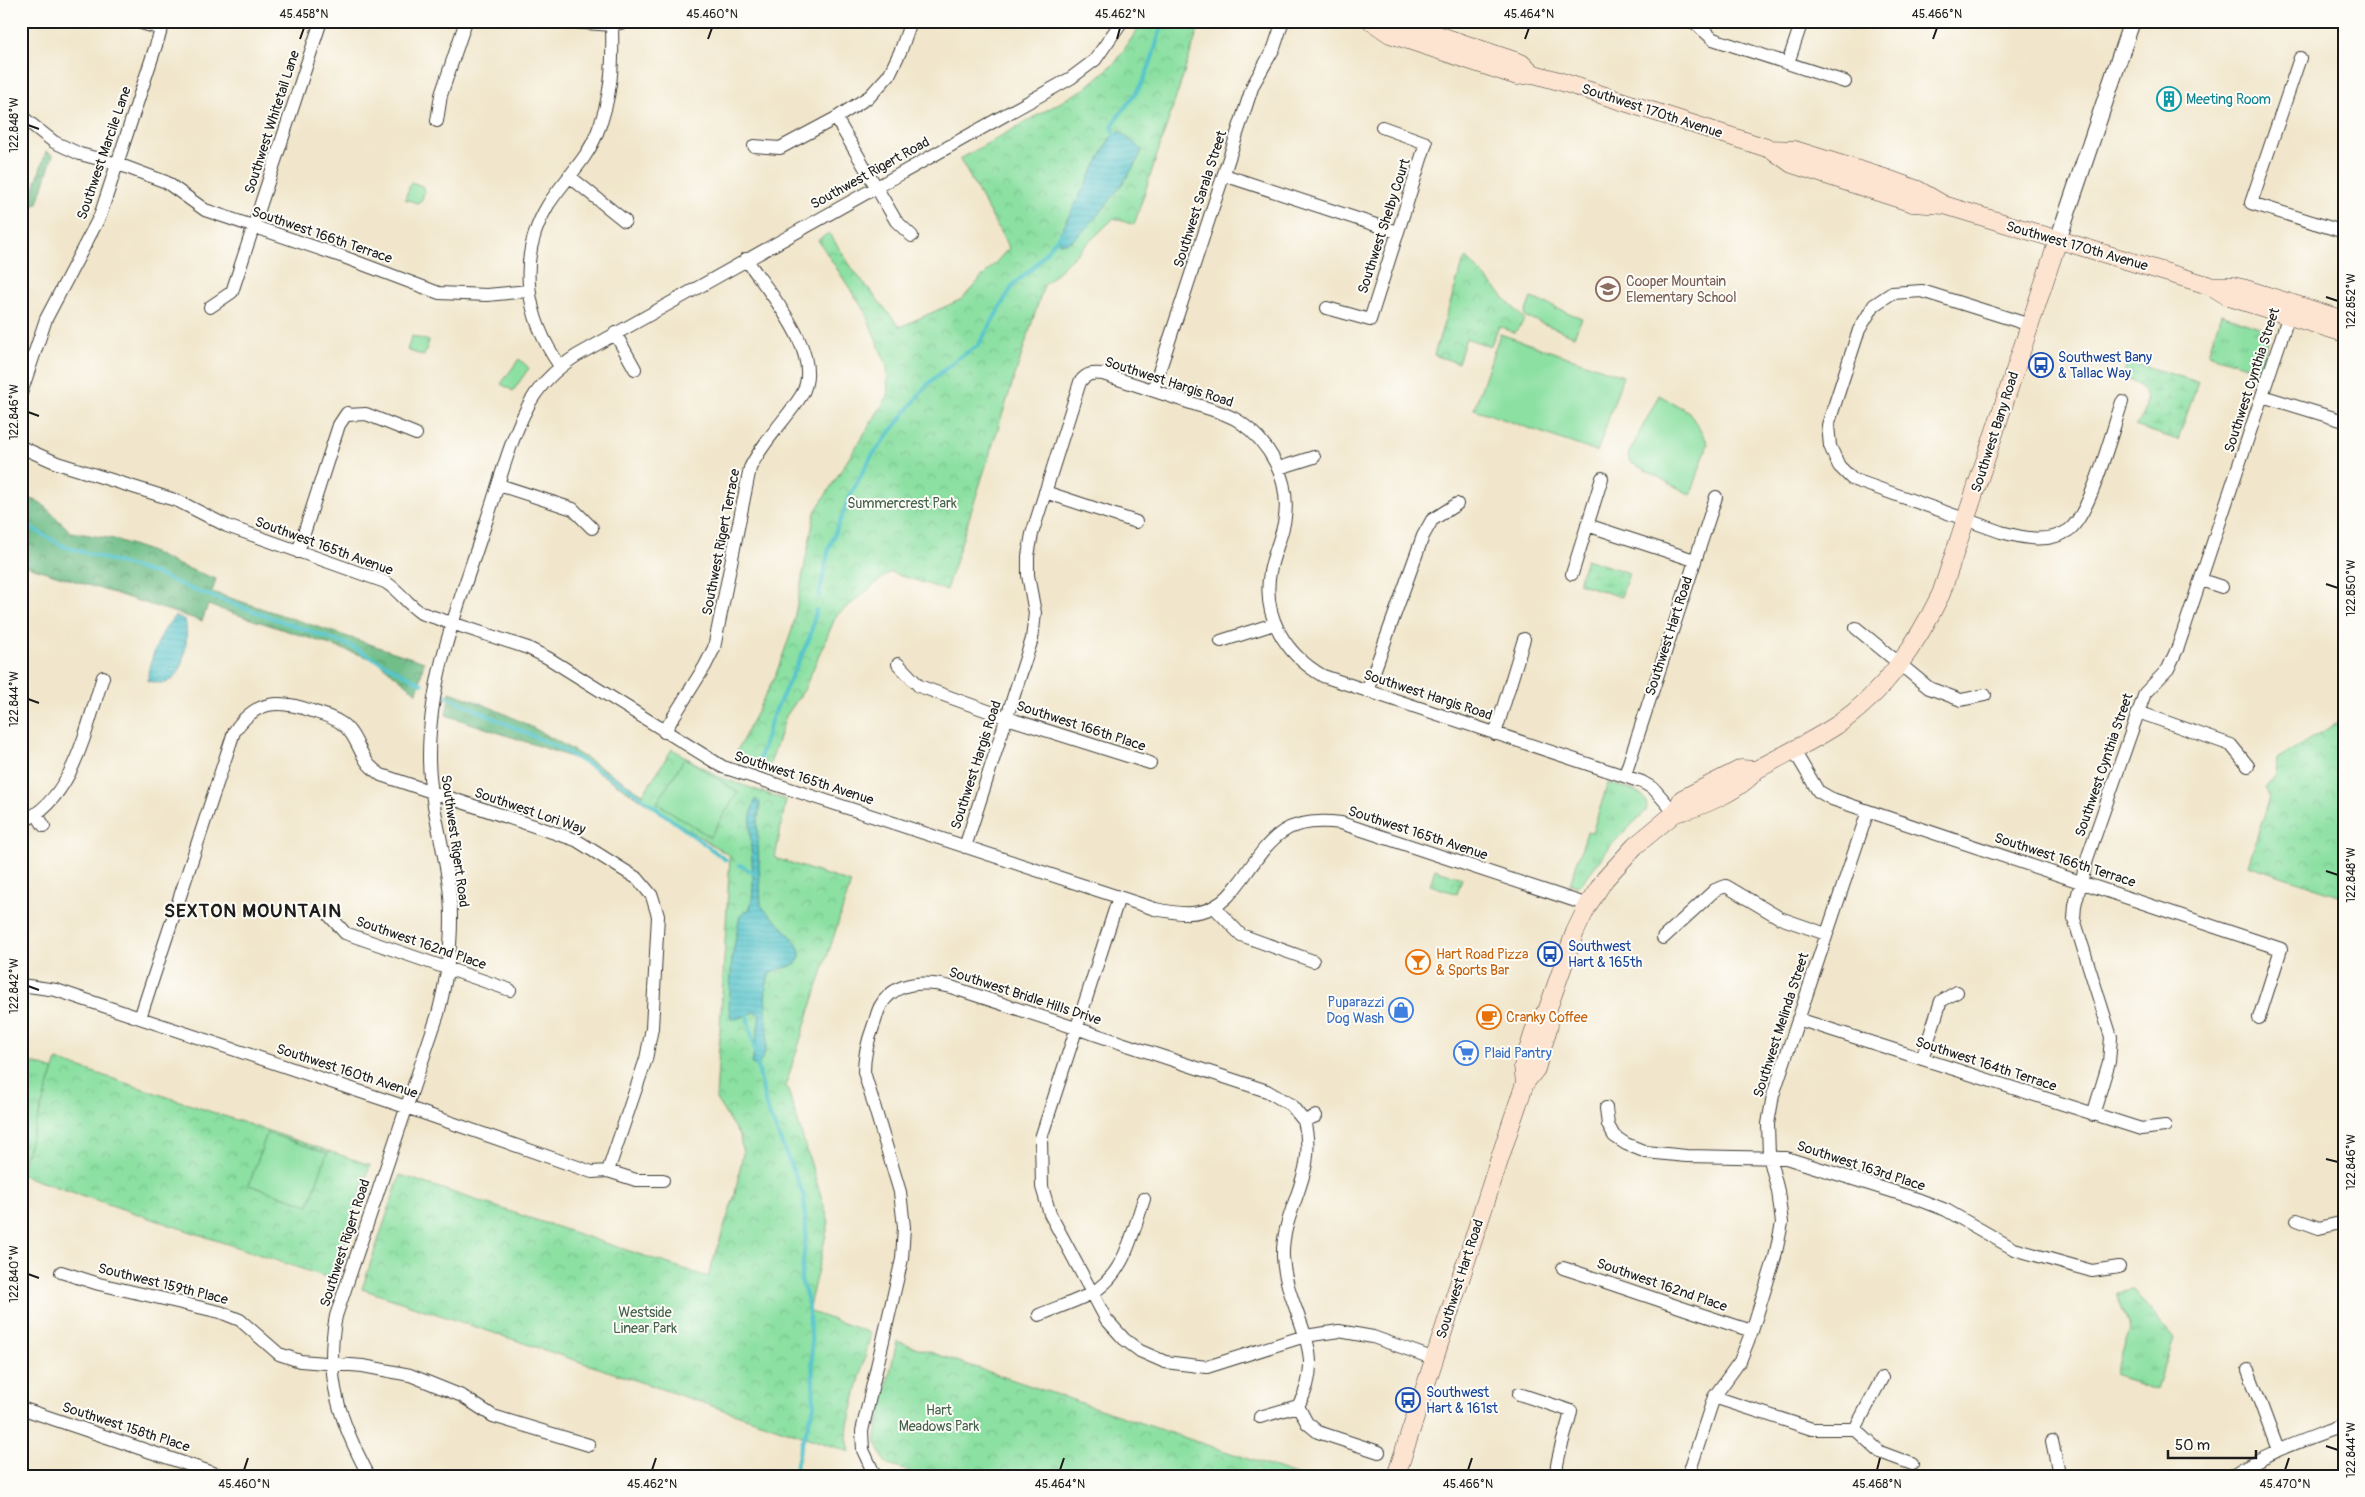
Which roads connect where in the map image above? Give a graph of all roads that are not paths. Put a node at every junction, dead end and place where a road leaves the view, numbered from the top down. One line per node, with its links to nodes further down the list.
1 (321, 21): 30 (street, Southwest Whitetail Lane)
2 (466, 21): 22 (street)
3 (561, 21): 15 (street)
4 (628, 21): 15 (street)
5 (911, 21): 21 (street)
6 (1122, 21): 28 (street, Southwest Rigert Road)
7 (1283, 21): 26 (street, Southwest Sarala Street)
8 (1371, 21): 18 (main road, Southwest 170th Avenue)
9 (1389, 21): 18 (main road, Southwest 170th Avenue)
10 (1693, 21): 17 (street)
11 (1802, 21): 17 (street)
12 (2132, 21): 34 (street, Southwest Bany Road)
13 (141, 23): 14 (street, Southwest Marcile Lane)
14 (163, 25): 25 (street, Southwest Marcile Lane)
15 (612, 25): 27 (street)
16 (2300, 58): 32 (street)
17 (1788, 63): 19 (street)
18 (1534, 74): 34 (main road, Southwest 170th Avenue)
19 (1845, 82)
20 (21, 116): 25 (street, Southwest 166th Terrace)
21 (836, 118): 24 (street); 28 (street)
22 (437, 121)
23 (1382, 127): 31 (street, Southwest Shelby Court)
24 (754, 146)
25 (118, 164): 30 (street, Southwest 166th Terrace); 47 (street, Southwest Marcile Lane)
26 (1224, 174): 31 (street); 46 (street, Southwest Sarala Street)
27 (569, 176): 29 (street); 36 (street)
28 (875, 187): 33 (street); 35 (street, Southwest Rigert Road)
29 (625, 221)
30 (253, 227): 36 (street, Southwest 166th Terrace); 37 (street, Southwest Whitetail Lane)
31 (1397, 232): 38 (street, Southwest Shelby Court)
32 (2344, 232)
33 (912, 236)
34 (2058, 240): 39 (main road, Southwest 170th Avenue); 41 (main road, Southwest Bany Road)
35 (746, 259): 42 (street, Southwest Rigert Road); 81 (street, Southwest Rigert Terrace)
36 (528, 291): 44 (street)
37 (210, 307)
38 (1327, 308)
39 (2291, 311): 40 (main road, Southwest 170th Avenue); 43 (main road, Southwest 170th Avenue); 48 (street, Southwest Cynthia Street)
40 (2344, 320)
41 (2030, 325): 60 (main road, Southwest Bany Road); 60 (street)
42 (615, 333): 44 (street, Southwest Rigert Road); 45 (street)
43 (2344, 333)
44 (560, 366): 56 (street, Southwest Rigert Road)
45 (636, 369)
46 (1153, 390): 54 (street, Southwest Hargis Road); 57 (street, Southwest Hargis Road)
47 (21, 393)
48 (2262, 396): 50 (street); 67 (street, Southwest Cynthia Street)
49 (2122, 402): 60 (street)
50 (2344, 421)
51 (416, 434): 64 (street)
52 (21, 447): 64 (street, Southwest 165th Avenue)
53 (1314, 457): 54 (street)
54 (1279, 468): 70 (street, Southwest Hargis Road)
55 (1602, 478): 62 (street)
56 (499, 485): 63 (street); 69 (street, Southwest Rigert Road)
57 (1045, 492): 61 (street); 80 (street, Southwest Hargis Road)
58 (1716, 497): 65 (street, Southwest Hart Road)
59 (1457, 504): 77 (street)
60 (1966, 518): 75 (main road, Southwest Bany Road)
61 (1136, 522)
62 (1588, 525): 65 (street); 66 (street)
63 (592, 528)
64 (298, 552): 69 (street, Southwest 165th Avenue)
65 (1694, 560): 86 (street, Southwest Hart Road)
66 (1572, 574)
67 (2201, 580): 68 (street); 79 (street, Southwest Cynthia Street)
68 (2222, 587)
69 (453, 624): 81 (street, Southwest 165th Avenue); 87 (street, Southwest Rigert Road)
70 (1274, 624): 73 (street); 77 (street, Southwest Hargis Road)
71 (1856, 628): 75 (street)
72 (1524, 639): 82 (street)
73 (1221, 641)
74 (898, 664): 80 (street, Southwest 166th Place)
75 (1900, 665): 78 (street); 83 (main road, Southwest Bany Road)
76 (103, 677): 90 (street)
77 (1367, 691): 82 (street, Southwest Hargis Road)
78 (1984, 695)
79 (2138, 712): 85 (street); 92 (street, Southwest Cynthia Street)
80 (1007, 718): 84 (street, Southwest 166th Place); 91 (street, Southwest Hargis Road)
81 (664, 732): 91 (street, Southwest 165th Avenue)
82 (1495, 734): 86 (street, Southwest Hargis Road)
83 (1793, 750): 88 (street, Southwest 166th Terrace); 89 (main road, Southwest Bany Road)
84 (1150, 764)
85 (2248, 766)
86 (1625, 776): 89 (street, Southwest Hargis Road)
87 (432, 794): 100 (street, Southwest Rigert Road); 104 (street, Southwest Lori Way); 114 (street, Southwest Lori Way)
88 (1868, 811): 92 (street, Southwest 166th Terrace); 97 (street, Southwest Melinda Street)
89 (1675, 813): 94 (main road, Southwest Bany Road)
90 (21, 822)
91 (965, 847): 93 (street, Southwest 165th Avenue)
92 (2081, 881): 105 (street, Southwest 166th Terrace); 111 (street, Southwest Cynthia Street)
93 (1119, 897): 95 (street, Southwest 165th Avenue); 107 (street)
94 (1588, 905): 95 (street, Southwest 165th Avenue); 126 (main road, Southwest Hart Road)
95 (1214, 907): 99 (street)
96 (329, 916): 100 (street, Southwest 162nd Place)
97 (1826, 934): 98 (street); 106 (street, Southwest Melinda Street)
98 (1663, 938)
99 (1313, 960)
100 (447, 969): 102 (street, Southwest 162nd Place); 109 (street, Southwest Rigert Road)
101 (21, 985): 104 (street, Southwest 160th Avenue)
102 (510, 990)
103 (1956, 992): 108 (street)
104 (140, 1018): 109 (street, Southwest 160th Avenue)
105 (2259, 1018)
106 (1798, 1019): 108 (street, Southwest 164th Terrace); 113 (street, Southwest Melinda Street)
107 (1076, 1028): 122 (street); 125 (street, Southwest Bridle Hills Drive); 144 (street, Southwest Bridle Hills Drive)
108 (1922, 1059): 111 (street, Southwest 164th Terrace)
109 (406, 1107): 114 (street, Southwest 160th Avenue); 127 (street, Southwest Rigert Road)
110 (1606, 1108): 113 (street, Southwest 163rd Place)
111 (2093, 1115): 112 (street, Southwest 164th Terrace)
112 (2165, 1126)
113 (1770, 1156): 119 (street, Southwest 163rd Place); 124 (street, Southwest Melinda Street)
114 (608, 1171): 115 (street, Southwest 160th Avenue)
115 (663, 1180)
116 (1144, 1199): 122 (street)
117 (2297, 1220): 118 (street)
118 (2344, 1222)
119 (2119, 1267)
120 (1563, 1268): 124 (street, Southwest 162nd Place)
121 (61, 1272): 127 (street, Southwest 159th Place)
122 (1090, 1294): 123 (street); 125 (street)
123 (1039, 1314)
124 (1752, 1331): 131 (street, Southwest Melinda Street)
125 (1305, 1336): 126 (street); 132 (street, Southwest Bridle Hills Drive)
126 (1435, 1358): 145 (main road, Southwest Hart Road)
127 (331, 1364): 138 (street, Southwest 159th Place); 143 (street, Southwest Rigert Road)
128 (2248, 1370): 139 (street)
129 (1882, 1378): 136 (street)
130 (1519, 1394): 146 (street)
131 (1714, 1398): 136 (street); 147 (street, Southwest Melinda Street)
132 (1298, 1406): 134 (street); 140 (street)
133 (21, 1408): 142 (street, Southwest 158th Place)
134 (1260, 1417)
135 (2344, 1425): 139 (street)
136 (1855, 1429): 141 (street)
137 (2052, 1441): 148 (street)
138 (589, 1445)
139 (2278, 1450): 149 (street)
140 (1379, 1452)
141 (1912, 1464)
142 (222, 1476)
143 (369, 1476)
144 (875, 1476)
145 (1396, 1476)
146 (1556, 1476)
147 (1688, 1476)
148 (2056, 1476)
149 (2231, 1476)

